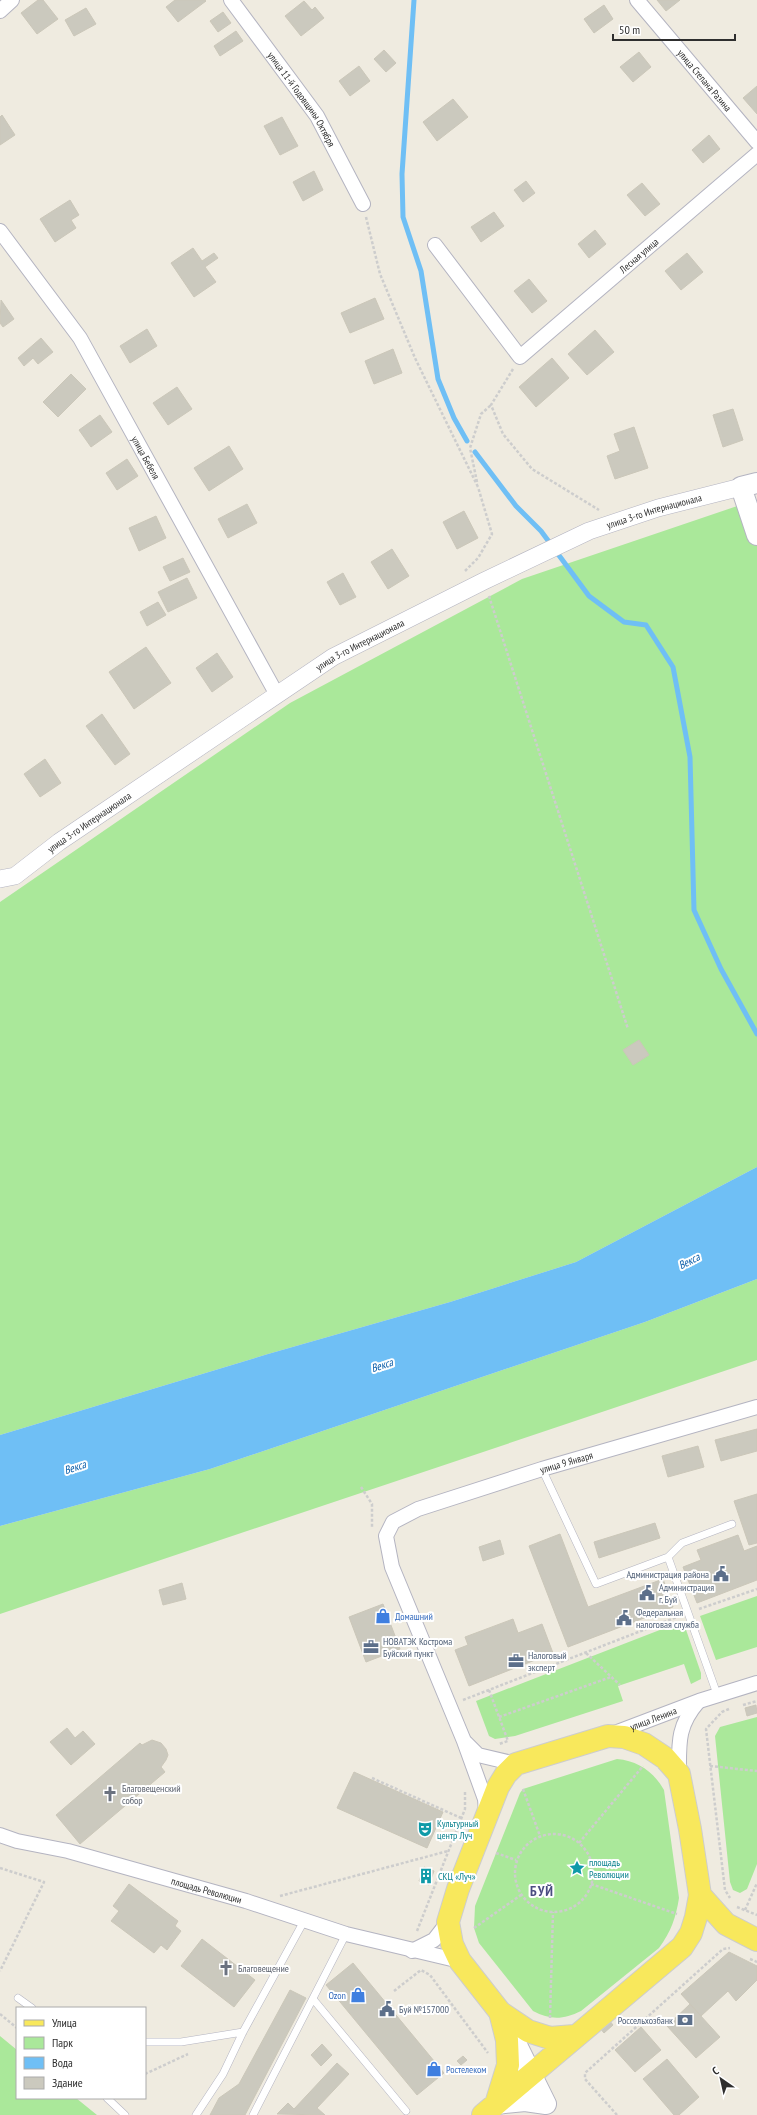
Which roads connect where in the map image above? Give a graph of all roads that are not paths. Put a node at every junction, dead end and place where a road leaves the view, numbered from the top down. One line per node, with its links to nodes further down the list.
1 (12, 0): 4 (street)
2 (231, 0): 7 (street, улица 11-й Годовщины Октября)
3 (637, 0): 5 (street, улица Степана Разина)
4 (0, 11)
5 (757, 142)
6 (757, 154): 9 (street, Лесная улица)
7 (363, 204)
8 (0, 231): 12 (street, улица Бебеля)
9 (435, 245)
10 (749, 485): 11 (main road); 12 (street, улица 3-го Интернационала)
11 (757, 535)
12 (276, 693): 13 (street, улица 3-го Интернационала)
13 (0, 879)
14 (757, 1406): 15 (street, улица 9 Января)
15 (542, 1469): 17 (lane); 22 (street, улица 9 Января)
16 (732, 1524): 17 (lane)
17 (668, 1557): 19 (lane)
18 (757, 1683): 19 (street, улица Ленина)
19 (717, 1694): 20 (street, улица Ленина)
20 (699, 1700): 21 (street, улица Ленина); 24 (street, улица Ленина)
21 (608, 1736): 23 (main road); 24 (main road)
22 (464, 1741): 23 (street); 25 (street)
23 (516, 1764): 25 (main road)
24 (679, 1774): 27 (main road)
25 (486, 1816): 29 (main road)
26 (0, 1835): 28 (street, площадь Революции)
27 (700, 1895): 31 (main road); 34 (main road)
28 (304, 1921): 30 (street, площадь Революции); 40 (lane)
29 (448, 1922): 33 (street); 35 (main road)
30 (346, 1934): 33 (street, площадь Революции); 37 (lane)
31 (733, 1939): 32 (main road); 34 (main road)
32 (757, 1940)
33 (413, 1944): 35 (street, площадь Революции)
34 (682, 1947): 41 (main road)
35 (460, 1961): 39 (main road)
36 (18, 1998): 38 (lane)
37 (313, 1999): 47 (lane); 50 (lane)
38 (31, 2007)
39 (500, 2012): 41 (main road); 43 (main road); 46 (main road)
40 (243, 2032): 42 (lane); 49 (lane)
41 (574, 2036): 43 (main road); 45 (main road)
42 (146, 2042)
43 (531, 2074): 45 (main road); 46 (main road)
44 (108, 2099): 48 (lane)
45 (552, 2109): 46 (main road)
46 (490, 2110)
47 (406, 2111)
48 (125, 2115)
49 (196, 2115)
50 (253, 2115)

